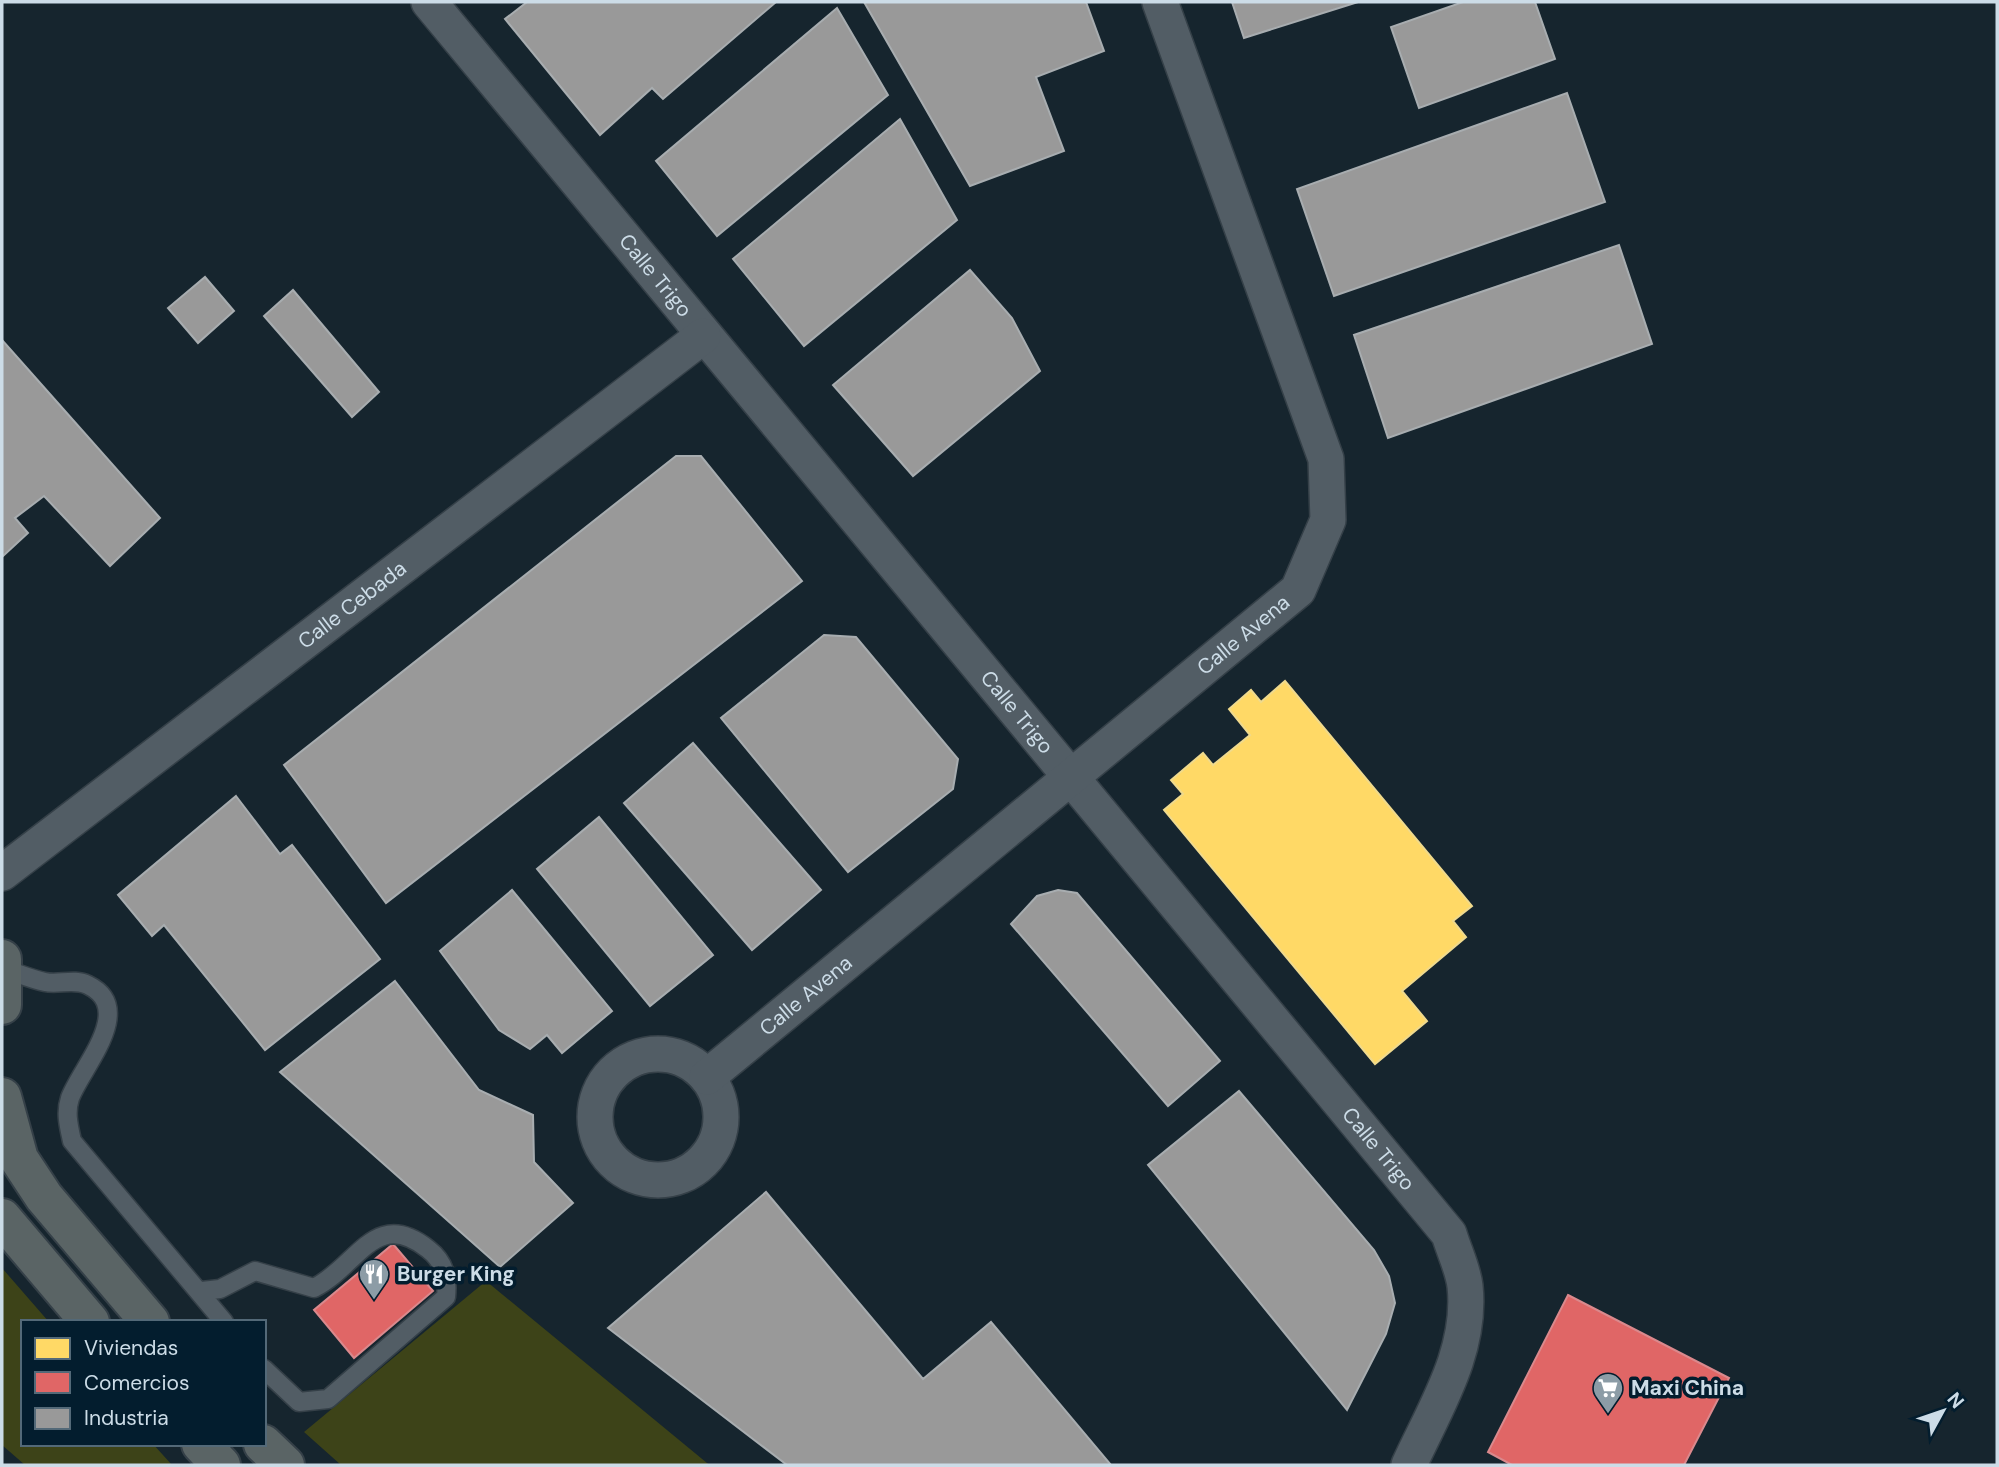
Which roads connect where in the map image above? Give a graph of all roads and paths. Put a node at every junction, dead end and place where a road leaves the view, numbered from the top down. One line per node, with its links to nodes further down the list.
1 (429, 2): 3 (street, Calle Trigo)
2 (1160, 2): 4 (street, Calle Avena)
3 (703, 336): 4 (street, Calle Trigo); 5 (street, Calle Cebada)
4 (1074, 777): 7 (street, Calle Avena); 19 (street, Calle Trigo)
5 (2, 873)
6 (2, 977): 10 (lane)
7 (707, 1077)
8 (2, 1097): 12 (main road)
9 (2, 1218): 11 (main road)
10 (202, 1292): 13 (lane); 14 (lane)
11 (88, 1320)
12 (148, 1320)
13 (223, 1320)
14 (266, 1371)
15 (203, 1446): 17 (main road)
16 (265, 1446): 18 (main road)
17 (221, 1465)
18 (285, 1465)
19 (1409, 1465)

